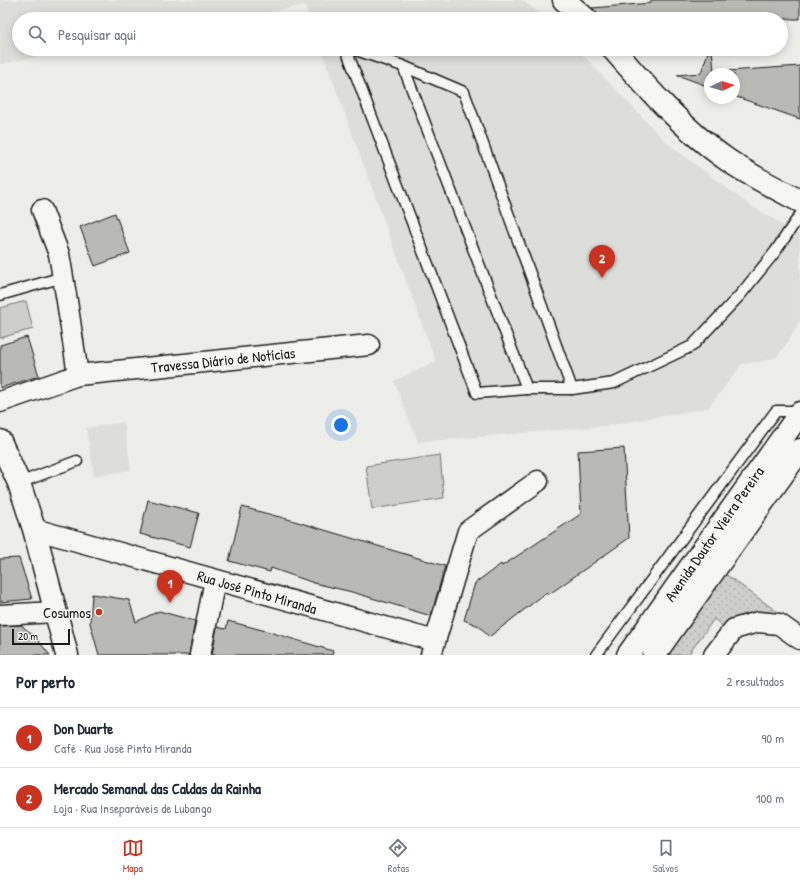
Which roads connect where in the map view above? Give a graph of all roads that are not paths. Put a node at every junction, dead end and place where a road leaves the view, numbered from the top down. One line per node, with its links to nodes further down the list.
1 (564, 0): 2 (main road)
2 (578, 12)
3 (349, 56): 14 (lane)
4 (374, 56): 6 (lane)
5 (619, 56): 7 (main road)
6 (404, 66): 14 (lane); 15 (lane)
7 (800, 201)
8 (42, 210): 10 (street)
9 (800, 215): 15 (lane)
10 (63, 277): 11 (lane); 13 (street)
11 (0, 295)
12 (369, 345): 13 (street, Travessa Diário de Notícias)
13 (78, 375): 16 (street, Travessa Diário de Notícias)
14 (527, 389): 15 (lane)
15 (572, 389)
16 (0, 402)
17 (800, 412): 31 (lane); 32 (main road, Avenida Doutor Vieira Pereira)
18 (0, 441): 22 (main road)
19 (800, 450): 33 (main road, Avenida Doutor Vieira Pereira)
20 (77, 461): 22 (lane)
21 (538, 481): 28 (street)
22 (19, 482): 23 (main road)
23 (34, 529): 24 (street, Rua José Pinto Miranda); 25 (main road)
24 (215, 580): 28 (street, Rua José Pinto Miranda); 30 (street)
25 (55, 612): 26 (street); 29 (main road)
26 (0, 615)
27 (800, 639): 34 (street)
28 (433, 648)
29 (67, 655)
30 (200, 655)
31 (596, 655)
32 (628, 655)
33 (654, 655)
34 (714, 655)

